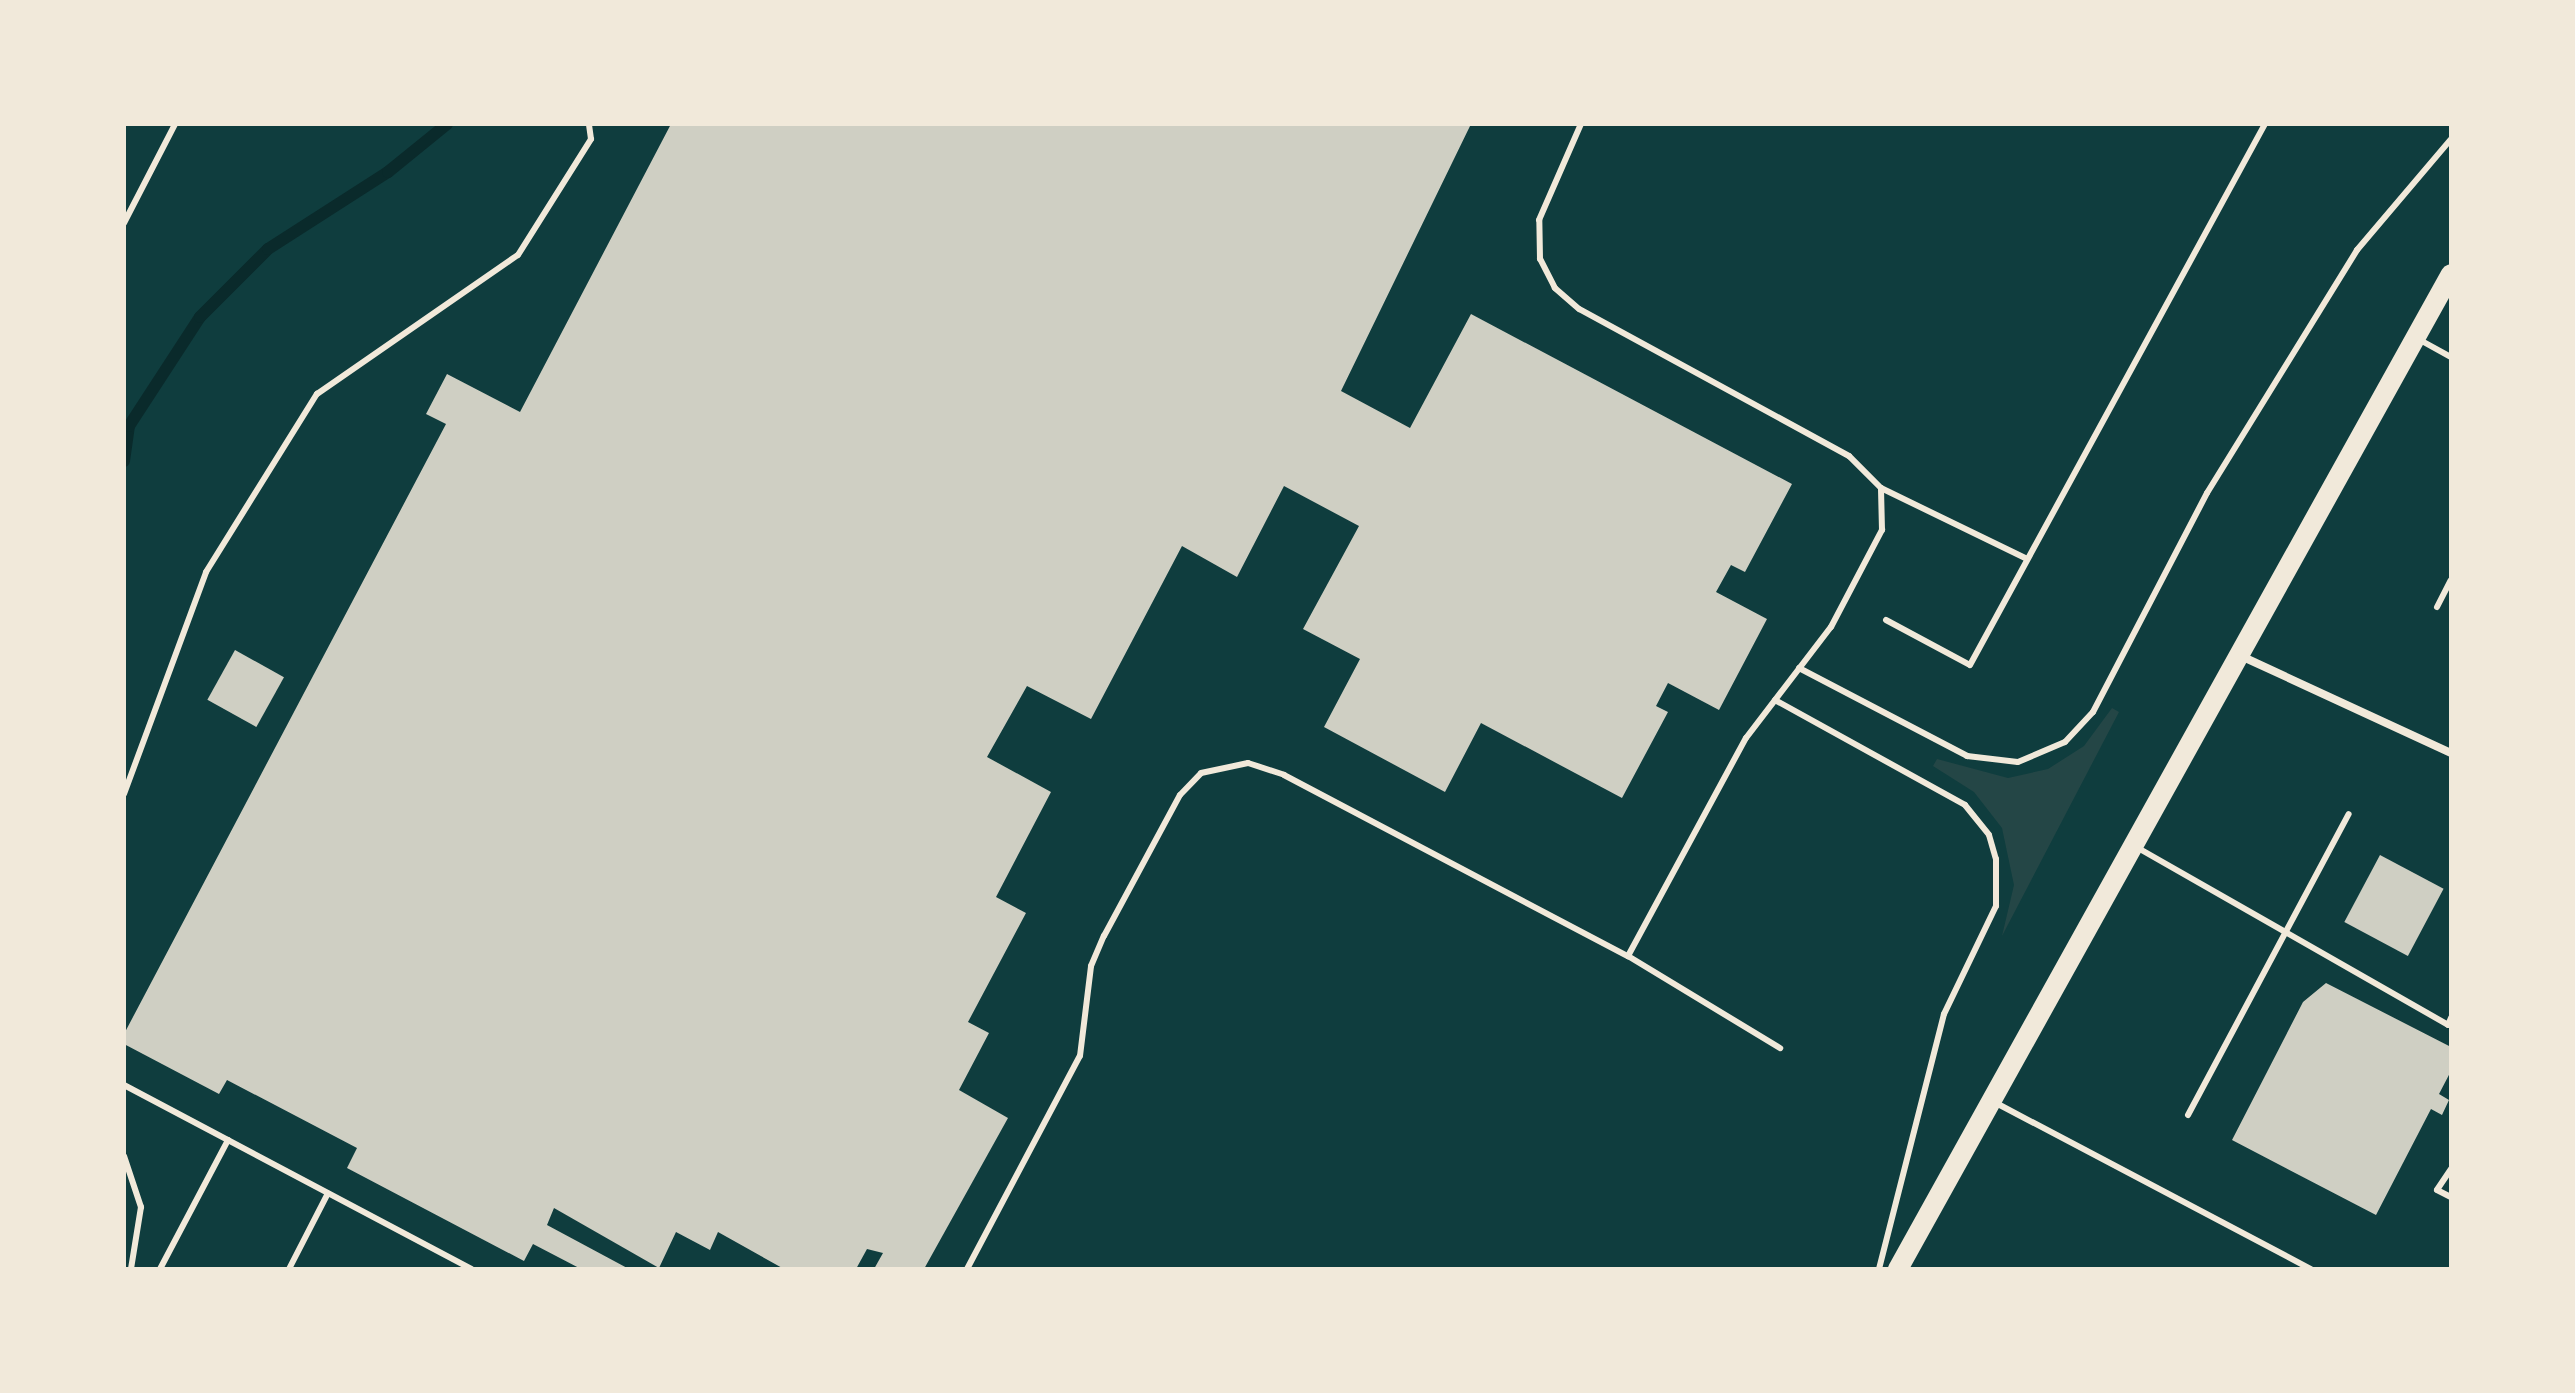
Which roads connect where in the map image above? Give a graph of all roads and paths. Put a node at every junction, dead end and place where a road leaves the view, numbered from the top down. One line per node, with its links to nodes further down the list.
1 (175, 124): 6 (lane)
2 (589, 124): 19 (lane)
3 (1581, 124): 10 (lane)
4 (2265, 124): 11 (lane)
5 (2451, 139): 16 (lane)
6 (124, 223)
7 (2451, 274): 8 (main road)
8 (2414, 336): 9 (lane); 15 (main road)
9 (2451, 357)
10 (1881, 488): 11 (lane); 16 (lane)
11 (2027, 559): 14 (lane)
12 (2451, 580): 13 (lane)
13 (2437, 607)
14 (1886, 620)
15 (2240, 656): 18 (street); 21 (main road)
16 (1799, 668): 17 (lane)
17 (1775, 700): 23 (lane); 39 (lane)
18 (2451, 753)
19 (124, 794)
20 (2349, 814): 22 (lane)
21 (2132, 844): 22 (lane); 27 (main road)
22 (2285, 932): 24 (lane); 28 (lane)
23 (1628, 956): 25 (lane); 38 (lane)
24 (2450, 1023)
25 (1780, 1048)
26 (124, 1085): 29 (lane)
27 (1990, 1099): 40 (main road); 41 (lane)
28 (2188, 1115)
29 (228, 1140): 32 (lane); 35 (lane)
30 (124, 1156): 34 (lane)
31 (2451, 1169): 33 (lane)
32 (328, 1193): 36 (lane); 37 (lane)
33 (2451, 1197)
34 (131, 1269)
35 (160, 1269)
36 (289, 1269)
37 (471, 1269)
38 (967, 1269)
39 (1879, 1269)
40 (1898, 1269)
41 (2311, 1269)

